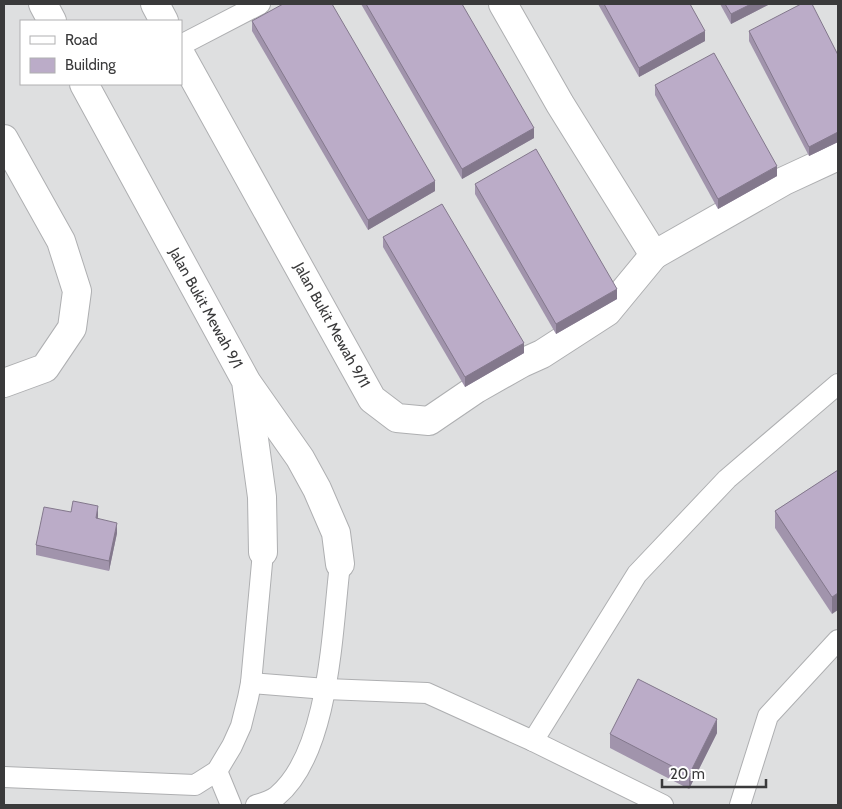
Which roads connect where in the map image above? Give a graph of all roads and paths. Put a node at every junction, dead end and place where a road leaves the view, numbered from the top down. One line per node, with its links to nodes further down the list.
1 (43, 4): 5 (street)
2 (155, 4): 6 (street)
3 (260, 4): 7 (lane)
4 (504, 4): 12 (street)
5 (51, 20)
6 (163, 20)
7 (182, 44)
8 (182, 57): 12 (street, Jalan Bukit Mewah 9/11)
9 (85, 85): 13 (street, Jalan Bukit Mewah 9/1)
10 (4, 139): 14 (street)
11 (838, 156): 12 (street)
12 (654, 255)
13 (246, 381): 16 (street, Jalan Bukit Mewah 9/1); 17 (street)
14 (4, 383)
15 (838, 384): 21 (lane)
16 (263, 552): 19 (lane)
17 (340, 564): 20 (lane)
18 (838, 640): 27 (lane)
19 (251, 683): 20 (lane); 22 (lane)
20 (326, 689): 21 (lane); 25 (lane)
21 (533, 740): 26 (lane)
22 (217, 771): 23 (lane); 24 (lane)
23 (4, 776)
24 (231, 805)
25 (256, 805)
26 (663, 805)
27 (740, 805)

